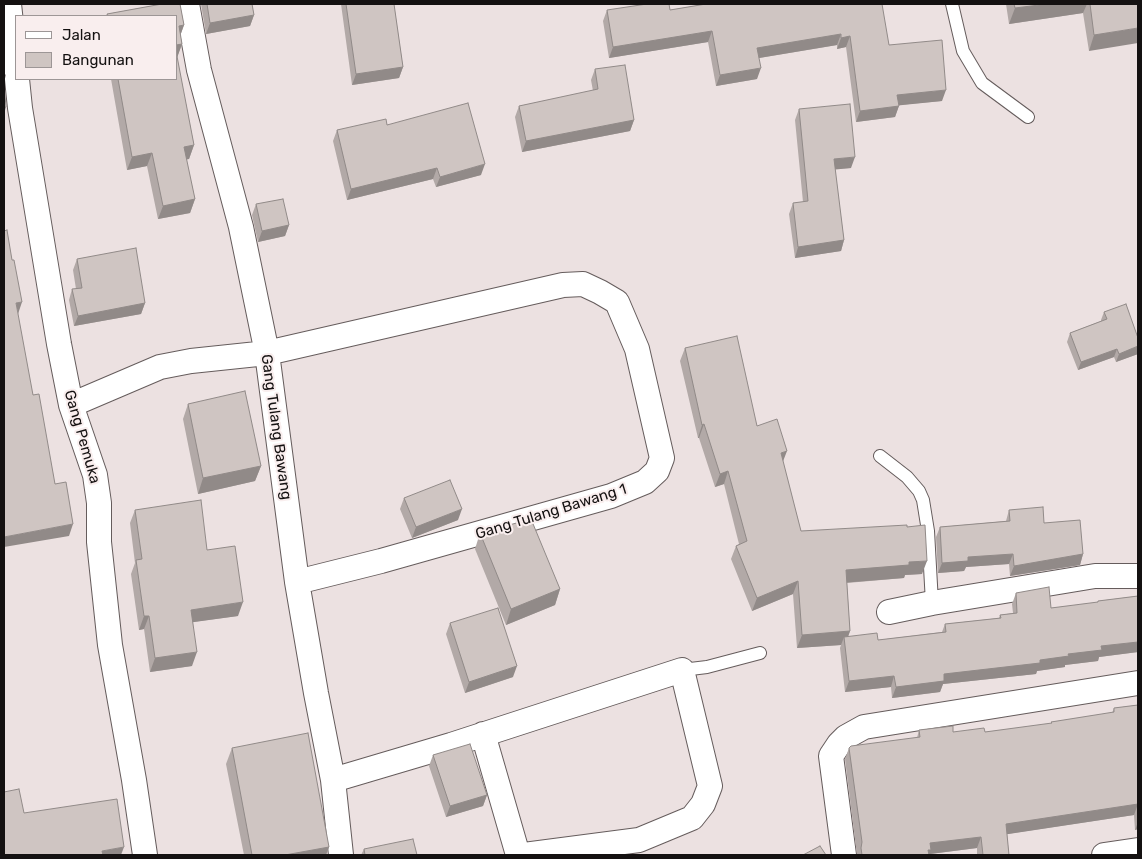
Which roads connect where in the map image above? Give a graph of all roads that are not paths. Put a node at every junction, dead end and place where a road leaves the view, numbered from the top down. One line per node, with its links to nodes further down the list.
1 (9, 4): 4 (street)
2 (187, 4): 7 (street, Gang Tulang Bawang)
3 (952, 4): 6 (lane)
4 (15, 60)
5 (17, 80): 8 (street, Gang Pemuka)
6 (1028, 117)
7 (267, 353): 8 (street, Gang Tulang Bawang 1); 11 (street, Gang Tulang Bawang); 11 (street, Gang Tulang Bawang 1)
8 (71, 406): 20 (street, Gang Pemuka)
9 (880, 456): 12 (lane)
10 (1138, 576): 12 (street)
11 (297, 582): 18 (street, Gang Tulang Bawang)
12 (932, 604): 13 (street)
13 (889, 612)
14 (760, 653): 15 (lane)
15 (682, 670): 17 (street); 23 (street)
16 (1138, 683): 24 (street)
17 (483, 734): 18 (street); 22 (street)
18 (333, 780): 21 (street, Gang Tulang Bawang)
19 (1138, 850): 25 (street)
20 (146, 855)
21 (341, 855)
22 (518, 855)
23 (524, 855)
24 (844, 855)
25 (1104, 855)

